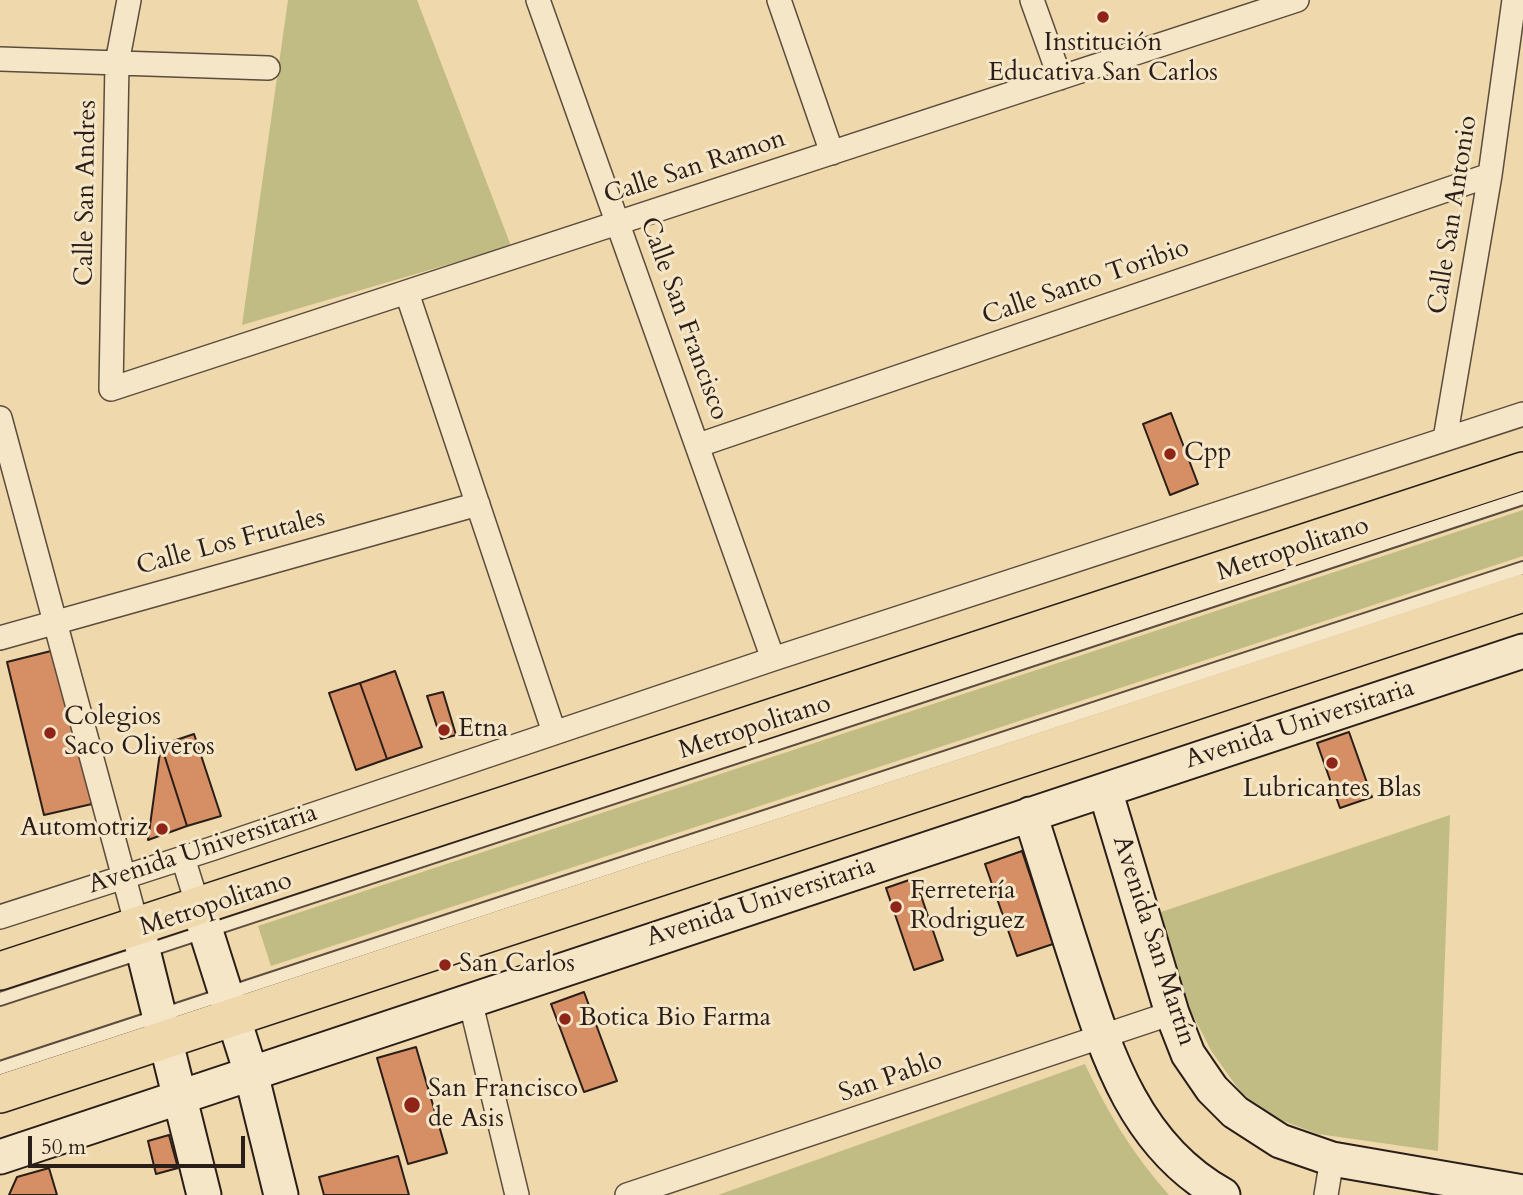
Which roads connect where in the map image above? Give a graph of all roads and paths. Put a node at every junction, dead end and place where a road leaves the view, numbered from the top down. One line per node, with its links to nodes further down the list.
1 (129, 0): 8 (street, Calle San Andres)
2 (538, 0): 13 (street, Calle San Francisco)
3 (779, 0): 11 (street)
4 (1032, 0): 10 (street)
5 (1297, 0): 10 (street, Calle San Ramon)
6 (1514, 0): 12 (street, Calle San Antonio)
7 (0, 59): 8 (street)
8 (117, 63): 9 (street); 15 (street, Calle San Andres)
9 (268, 68)
10 (1060, 78): 11 (street, Calle San Ramon)
11 (832, 153): 13 (street, Calle San Ramon)
12 (1490, 174): 18 (street, Calle San Antonio); 19 (street, Calle Santo Toribio)
13 (618, 223): 14 (street, Calle San Ramon); 19 (street, Calle San Francisco)
14 (407, 293): 15 (street, Calle San Ramon); 22 (street)
15 (111, 389)
16 (1523, 414): 18 (street, Avenida Universitaria)
17 (0, 418): 25 (street)
18 (1445, 439): 28 (street, Avenida Universitaria)
19 (699, 445): 28 (street, Calle San Francisco)
20 (1523, 471): 35 (main road, Avenida Universitaria)
21 (1523, 498): 35 (lane, Metropolitano)
22 (478, 505): 25 (street, Calle Los Frutales); 29 (street)
23 (1523, 568): 40 (lane)
24 (1523, 593): 40 (main road)
25 (57, 621): 26 (street, Calle Los Frutales); 33 (street)
26 (0, 638)
27 (1523, 651): 30 (street, Avenida Universitaria)
28 (773, 659): 29 (street, Avenida Universitaria)
29 (554, 732): 32 (street, Avenida Universitaria)
30 (1105, 790): 31 (street, Avenida Universitaria); 41 (street, Avenida San Martín)
31 (1030, 814): 39 (street, Avenida Universitaria); 43 (street)
32 (183, 858): 33 (street, Avenida Universitaria); 35 (street)
33 (123, 876): 34 (street, Avenida Universitaria); 36 (street)
34 (0, 917)
35 (202, 919): 36 (main road, Avenida Universitaria); 40 (street)
36 (140, 939): 37 (main road, Avenida Universitaria); 38 (lane, Metropolitano); 42 (street)
37 (0, 971)
38 (0, 999)
39 (470, 1000): 45 (street, Avenida Universitaria); 53 (street)
40 (230, 1005): 42 (main road); 45 (street)
41 (1172, 1013): 43 (street, San Pablo); 49 (street, Avenida San Martín)
42 (162, 1028): 44 (lane); 46 (main road); 47 (street)
43 (1101, 1036): 54 (street, San Pablo); 55 (street)
44 (0, 1068)
45 (251, 1073): 47 (street, Avenida Universitaria); 52 (street)
46 (0, 1094)
47 (179, 1096): 48 (street, Avenida Universitaria); 51 (street)
48 (0, 1157)
49 (1332, 1159): 50 (street, Avenida San Martín); 56 (street)
50 (1523, 1192)
51 (204, 1195)
52 (281, 1195)
53 (517, 1195)
54 (627, 1195)
55 (1223, 1195)
56 (1326, 1195)

